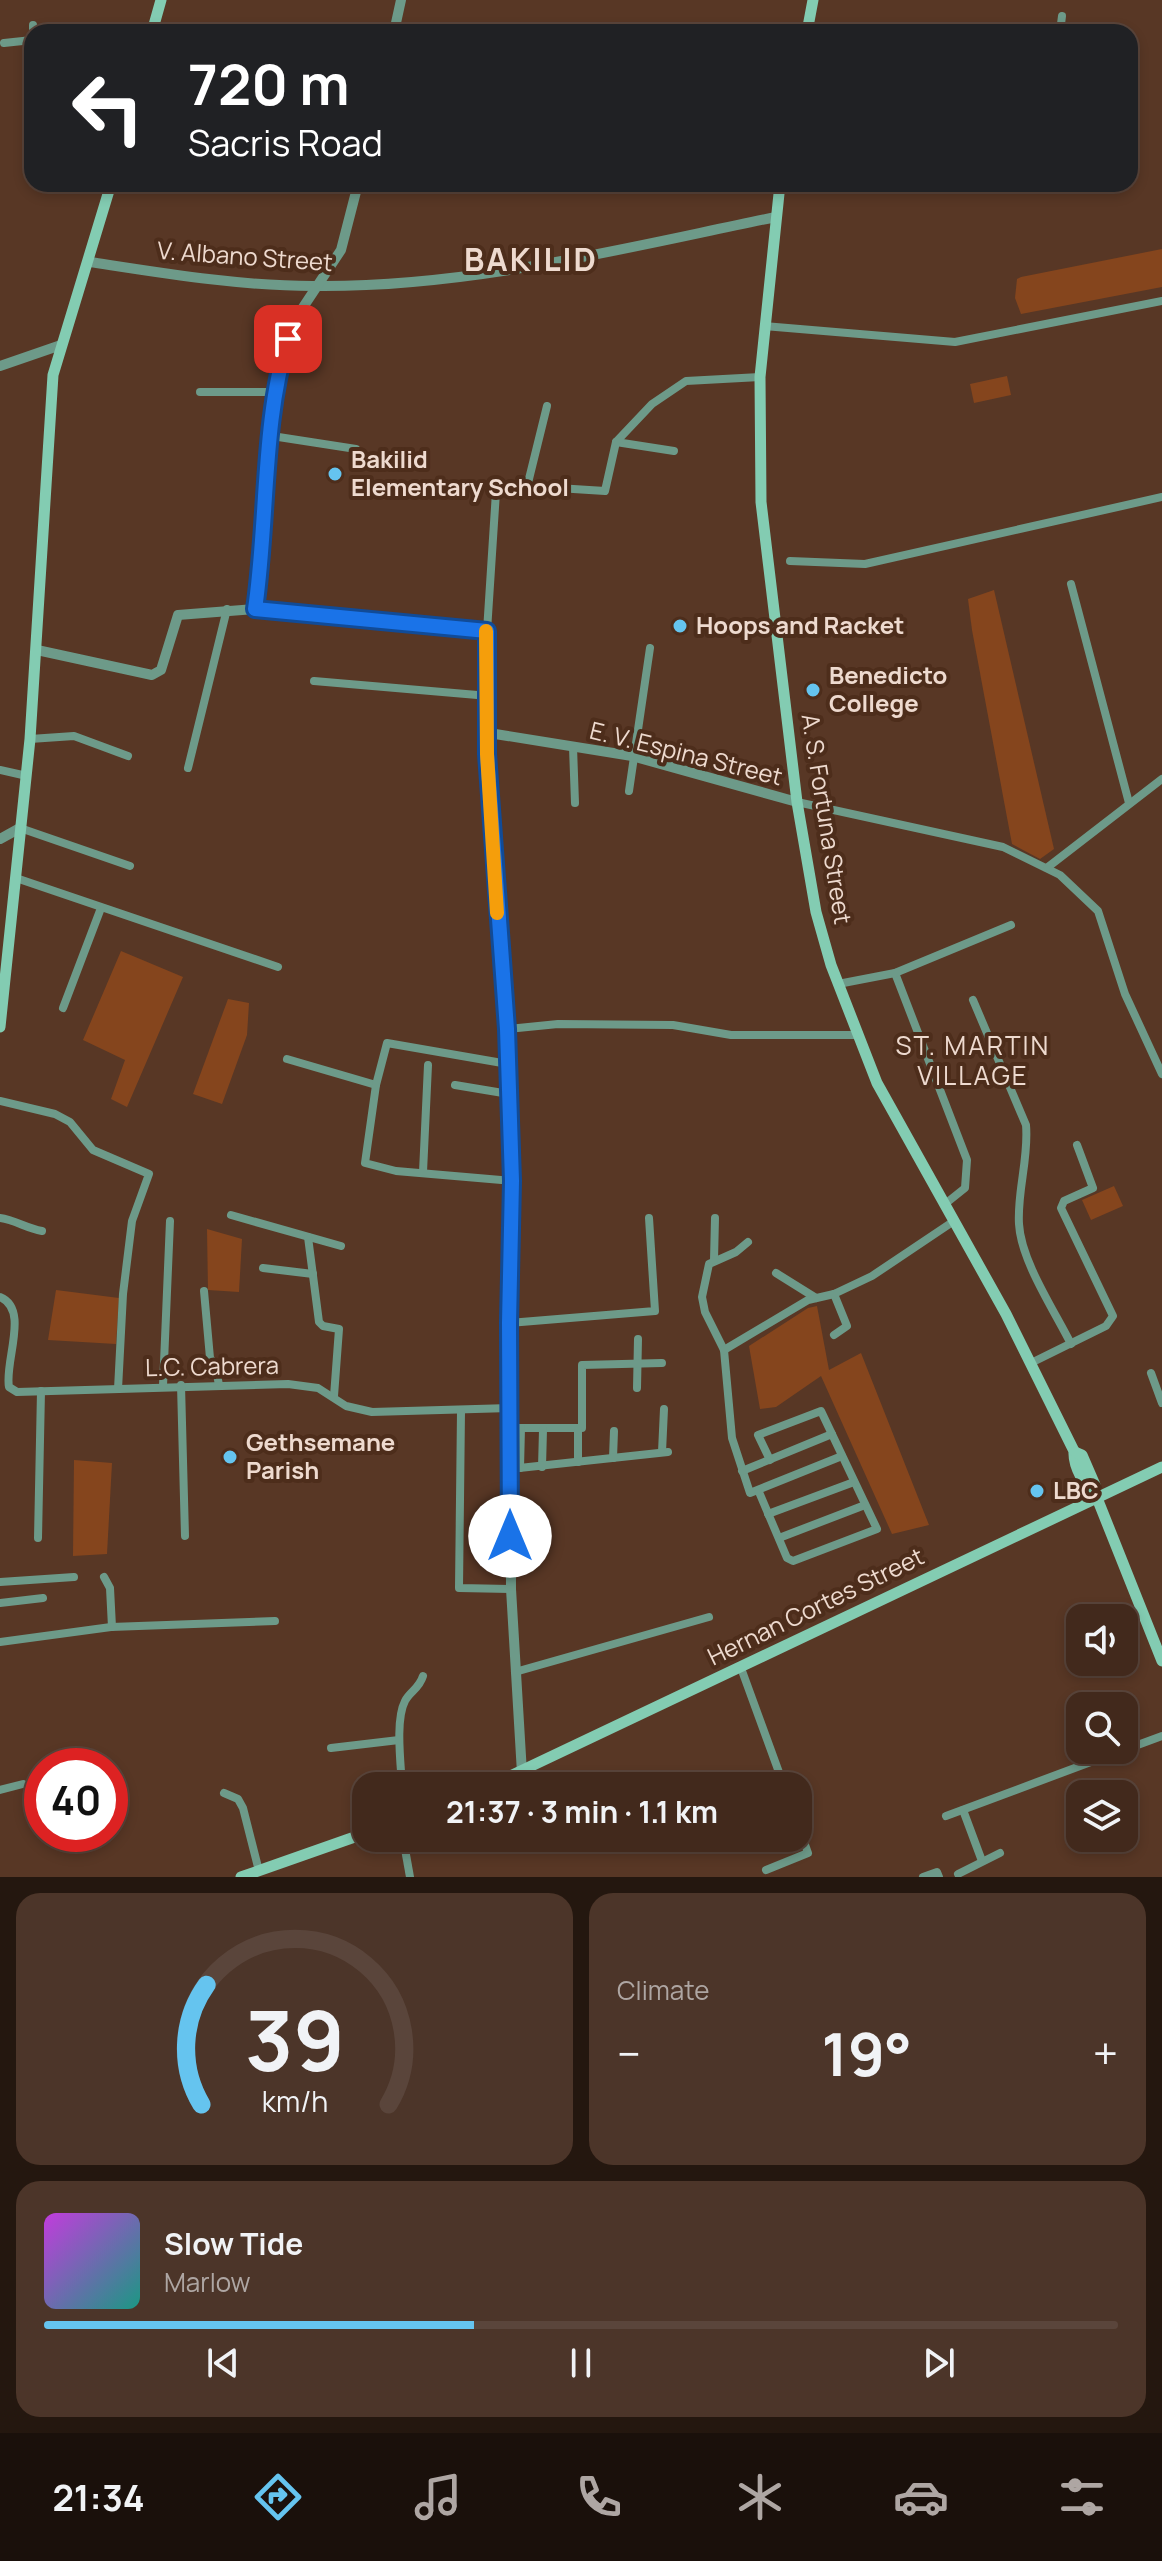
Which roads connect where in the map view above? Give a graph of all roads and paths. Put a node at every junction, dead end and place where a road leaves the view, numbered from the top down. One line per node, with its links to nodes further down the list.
1 (161, 0): 5 (main road)
2 (401, 0): 6 (street)
3 (813, 0): 7 (main road)
4 (1062, 16): 8 (street)
5 (154, 24)
6 (396, 24)
7 (808, 24)
8 (1061, 24)
9 (24, 41): 10 (street)
10 (4, 43)
11 (109, 192): 15 (main road)
12 (356, 192): 16 (street)
13 (779, 192): 14 (main road, A. S. Fortuna Street)
14 (776, 217): 16 (street, V. Albano Street); 18 (main road, A. S. Fortuna Street)
15 (90, 262): 16 (street, V. Albano Street); 19 (main road)
16 (316, 286): 23 (street)
17 (1162, 301): 18 (street)
18 (764, 326): 21 (main road, A. S. Fortuna Street)
19 (61, 345): 20 (street); 37 (main road)
20 (0, 366)
21 (760, 377): 26 (street); 50 (main road, A. S. Fortuna Street)
22 (200, 392): 23 (street)
23 (276, 392): 25 (street)
24 (547, 406): 29 (street)
25 (272, 436): 27 (street); 34 (street)
26 (616, 442): 28 (street); 29 (street)
27 (356, 449)
28 (674, 451)
29 (527, 487): 35 (street)
30 (1162, 497): 31 (street)
31 (790, 561)
32 (1071, 584): 52 (street)
33 (227, 609): 34 (street); 37 (street); 45 (street)
34 (255, 609): 35 (street)
35 (487, 631): 39 (street)
36 (650, 648): 44 (street)
37 (37, 650): 41 (main road)
38 (314, 681): 39 (street)
39 (489, 696): 40 (street)
40 (489, 733): 42 (street, E. V. Espina Street); 66 (street)
41 (30, 739): 43 (street); 47 (main road)
42 (573, 747): 44 (street, E. V. Espina Street); 51 (street)
43 (128, 756)
44 (632, 756): 49 (street); 50 (street, E. V. Espina Street)
45 (188, 768)
46 (0, 770): 47 (street)
47 (27, 776): 53 (main road)
48 (1162, 779): 52 (street)
49 (629, 791)
50 (797, 802): 56 (street, E. V. Espina Street); 62 (main road, A. S. Fortuna Street)
51 (575, 803)
52 (1129, 803): 56 (street)
53 (20, 828): 54 (street); 55 (street); 57 (main road)
54 (0, 839)
55 (130, 866)
56 (1048, 867): 71 (street, E. V. Espina Street)
57 (16, 878): 58 (street); 65 (main road)
58 (101, 908): 60 (street); 64 (street)
59 (1011, 925): 61 (street)
60 (278, 967)
61 (895, 973): 62 (street); 79 (street)
62 (838, 984): 67 (main road, A. S. Fortuna Street)
63 (973, 1000): 101 (street)
64 (63, 1008)
65 (0, 1027)
66 (507, 1029): 67 (street); 69 (street)
67 (858, 1035): 79 (main road, A. S. Fortuna Street)
68 (287, 1059): 72 (street)
69 (508, 1064): 72 (street); 74 (street)
70 (428, 1065): 77 (street)
71 (1162, 1074)
72 (376, 1085): 77 (street)
73 (455, 1085): 74 (street)
74 (509, 1094): 78 (street)
75 (0, 1101): 111 (street)
76 (1077, 1145): 101 (street)
77 (423, 1172): 78 (street)
78 (512, 1181): 98 (street)
79 (945, 1204): 85 (main road, A. S. Fortuna Street)
80 (231, 1215): 87 (street)
81 (0, 1218): 86 (street)
82 (649, 1218): 98 (street)
83 (715, 1218): 90 (street)
84 (170, 1221): 109 (street)
85 (954, 1221): 95 (street); 104 (main road, A. S. Fortuna Street)
86 (42, 1231)
87 (308, 1237): 89 (street); 93 (street)
88 (748, 1242): 90 (street)
89 (341, 1246)
90 (714, 1260): 102 (street)
91 (263, 1268): 93 (street)
92 (776, 1273): 97 (street)
93 (313, 1274): 113 (street)
94 (204, 1291): 108 (street)
95 (834, 1294): 97 (street); 99 (street)
96 (0, 1297): 112 (street, L.C. Cabrera)
97 (816, 1298): 102 (street)
98 (509, 1323): 115 (street)
99 (834, 1335)
100 (638, 1339): 105 (street)
101 (1071, 1344): 104 (street)
102 (724, 1350): 130 (street)
103 (662, 1363): 105 (street)
104 (1031, 1363): 133 (main road, A. S. Fortuna Street)
105 (637, 1364): 110 (street); 118 (street)
106 (1151, 1373): 114 (street)
107 (181, 1385): 108 (street, L.C. Cabrera); 109 (street, L.C. Cabrera); 136 (street)
108 (219, 1385): 113 (street, L.C. Cabrera)
109 (163, 1386): 111 (street, L.C. Cabrera)
110 (637, 1388)
111 (118, 1389): 112 (street, L.C. Cabrera)
112 (41, 1391): 137 (street)
113 (334, 1396): 117 (street, L.C. Cabrera)
114 (1162, 1403)
115 (510, 1408): 117 (street, L.C. Cabrera); 118 (street)
116 (664, 1409): 124 (street)
117 (461, 1411): 142 (street)
118 (515, 1428): 129 (street)
119 (543, 1430): 127 (street)
120 (578, 1430): 126 (street)
121 (614, 1431): 124 (street)
122 (832, 1434): 123 (street); 125 (street); 125 (street)
123 (842, 1456): 131 (street); 132 (street)
124 (613, 1458): 126 (street)
125 (770, 1460): 130 (street)
126 (578, 1462): 127 (street)
127 (542, 1467): 129 (street)
128 (1162, 1467): 133 (main road, Hernan Cortes Street)
129 (515, 1468): 142 (street)
130 (742, 1471): 132 (street)
131 (854, 1482): 134 (street); 135 (street)
132 (759, 1492): 135 (street)
133 (1097, 1498): 149 (main road, A. S. Fortuna Street); 150 (main road, Hernan Cortes Street)
134 (865, 1505): 138 (street); 138 (street)
135 (768, 1514): 138 (street)
136 (185, 1536)
137 (38, 1538)
138 (779, 1538)
139 (74, 1577): 141 (street)
140 (104, 1577): 147 (street)
141 (0, 1582)
142 (511, 1589): 151 (street)
143 (43, 1598): 144 (street)
144 (0, 1603)
145 (709, 1617): 151 (street)
146 (275, 1621): 147 (street)
147 (112, 1627): 148 (street)
148 (0, 1642)
149 (1162, 1661)
150 (741, 1668): 160 (main road, Hernan Cortes Street); 161 (street)
151 (515, 1672): 159 (street)
152 (423, 1676): 154 (street)
153 (1162, 1736): 155 (street)
154 (399, 1740): 156 (street); 158 (street)
155 (1138, 1745)
156 (331, 1748)
157 (1086, 1764): 165 (street)
158 (401, 1772)
159 (522, 1772)
160 (524, 1772)
161 (779, 1772)
162 (23, 1784): 163 (street)
163 (0, 1790)
164 (224, 1793): 173 (street)
165 (963, 1810): 166 (street); 171 (street)
166 (946, 1816)
167 (352, 1838): 173 (main road)
168 (406, 1852): 176 (street)
169 (808, 1852): 172 (street)
170 (1000, 1853): 171 (street)
171 (982, 1861): 174 (street)
172 (766, 1870)
173 (264, 1872): 175 (main road)
174 (958, 1874)
175 (241, 1877)
176 (410, 1877)
177 (923, 1877): 178 (street)
178 (939, 1877)

